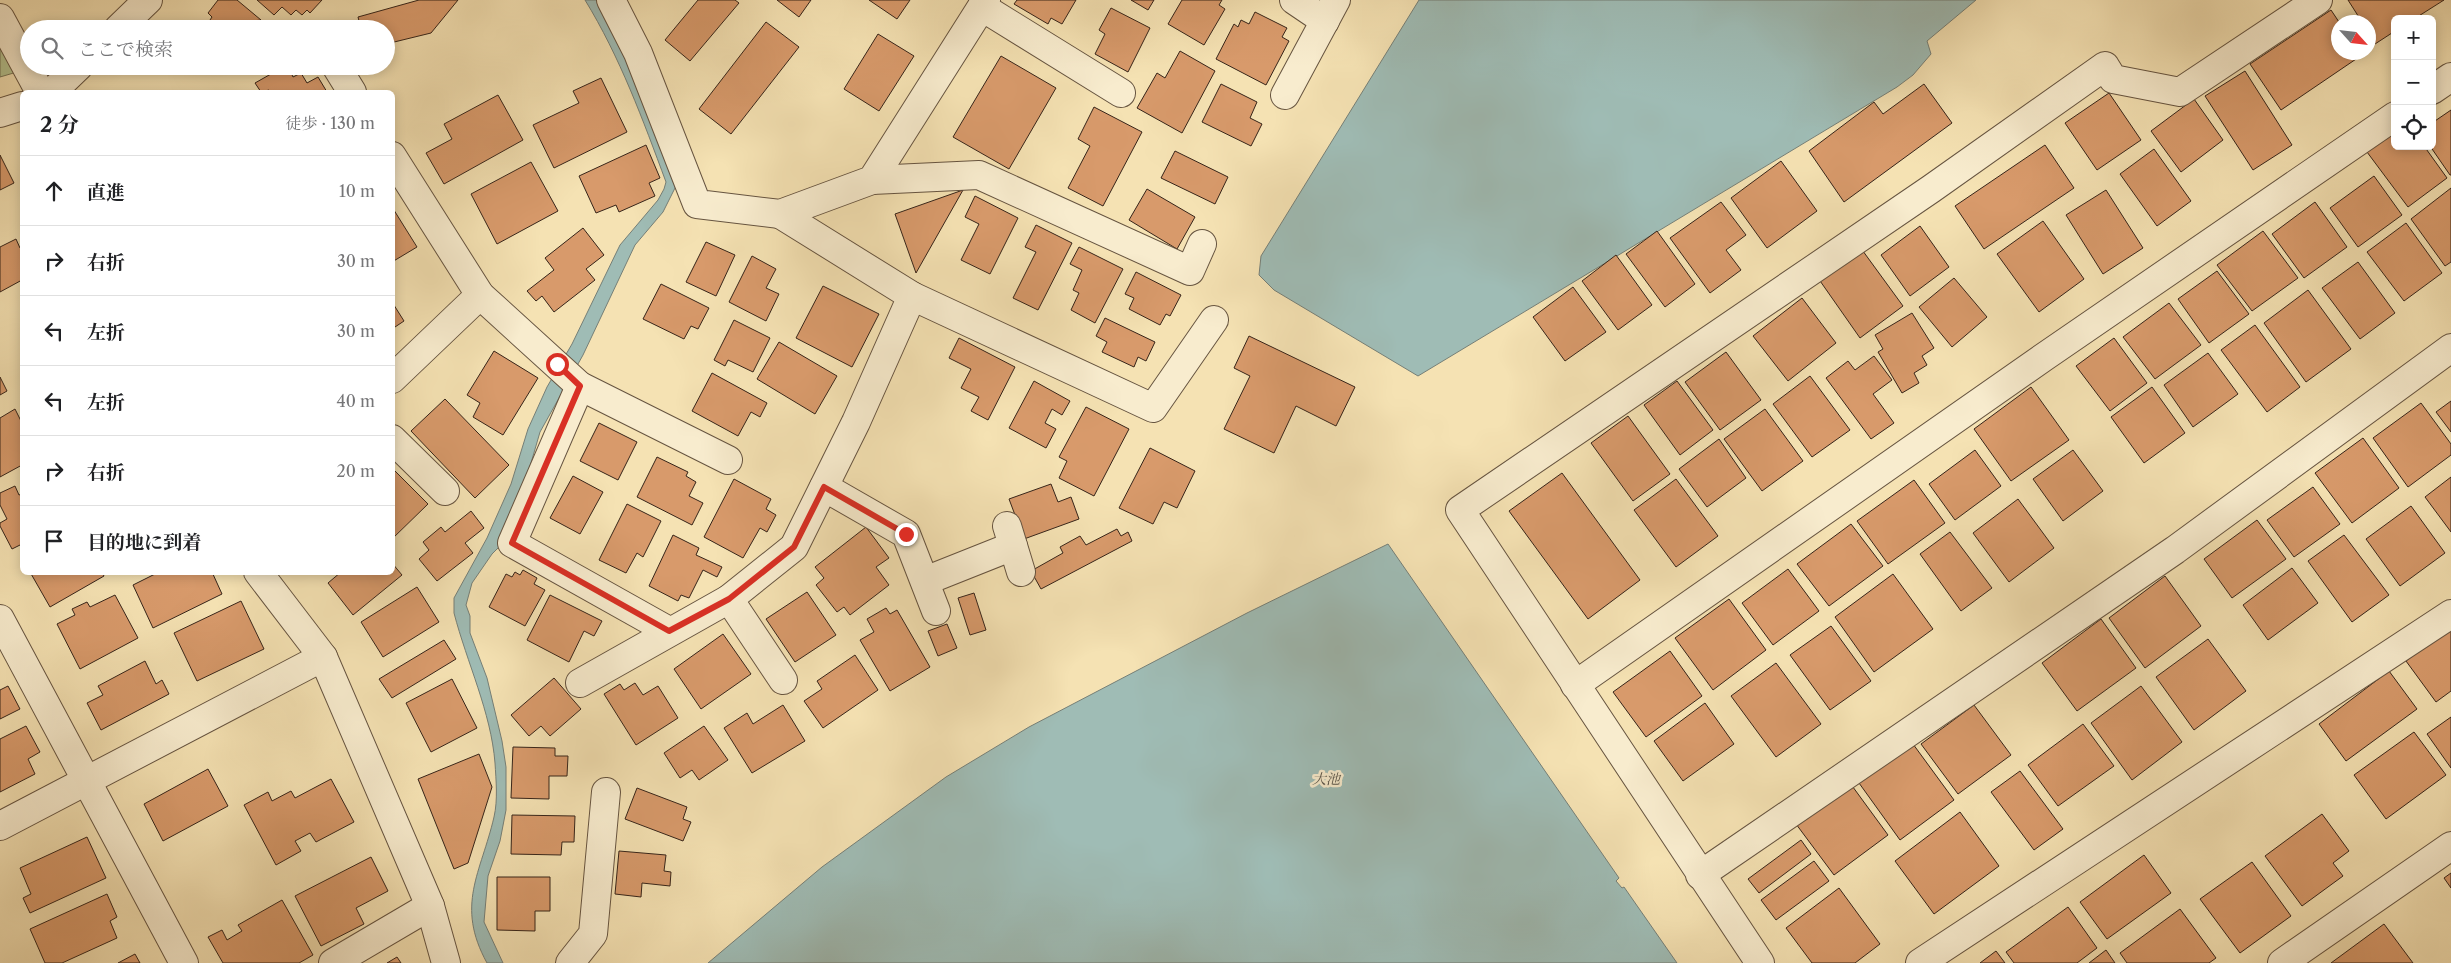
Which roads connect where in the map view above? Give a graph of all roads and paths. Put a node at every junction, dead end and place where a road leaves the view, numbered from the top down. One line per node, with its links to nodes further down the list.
1 (148, 0): 8 (street)
2 (611, 0): 25 (street)
3 (1294, 0): 6 (street)
4 (2318, 0): 48 (street)
5 (984, 4): 18 (street); 24 (street)
6 (1330, 10): 19 (street)
7 (0, 18): 9 (street)
8 (127, 20)
9 (20, 55)
10 (31, 75): 15 (street)
11 (70, 75): 16 (street)
12 (342, 75): 17 (street)
13 (2451, 78): 14 (street)
14 (2436, 87)
15 (39, 90)
16 (54, 90)
17 (351, 90)
18 (1120, 93)
19 (1285, 95)
20 (20, 107): 21 (street)
21 (0, 113)
22 (2391, 119): 48 (street)
23 (395, 165): 27 (street)
24 (872, 180): 25 (street); 26 (street)
25 (780, 214): 28 (street)
26 (1202, 244)
27 (480, 295): 31 (street); 32 (street)
28 (912, 296): 29 (street); 35 (street)
29 (1214, 320)
30 (2451, 348): 53 (street)
31 (395, 376)
32 (580, 386): 34 (street); 44 (street)
33 (395, 442): 36 (street)
34 (728, 460)
35 (824, 487): 39 (street); 40 (street)
36 (445, 491)
37 (1021, 572): 39 (street)
38 (260, 575): 45 (street)
39 (925, 582): 41 (street)
40 (729, 599): 44 (street); 46 (street)
41 (936, 611)
42 (2451, 614): 60 (street)
43 (0, 619): 49 (street)
44 (669, 631): 47 (street)
45 (323, 657): 49 (street); 54 (street)
46 (783, 680)
47 (580, 682)
48 (1575, 685): 53 (street)
49 (88, 781): 51 (street); 55 (street)
50 (606, 792): 58 (street)
51 (0, 826)
52 (2451, 846): 61 (street)
53 (1700, 875): 59 (street)
54 (430, 906): 56 (street); 57 (street)
55 (184, 963)
56 (333, 963)
57 (446, 963)
58 (570, 963)
59 (1760, 963)
60 (1920, 963)
61 (2282, 963)

